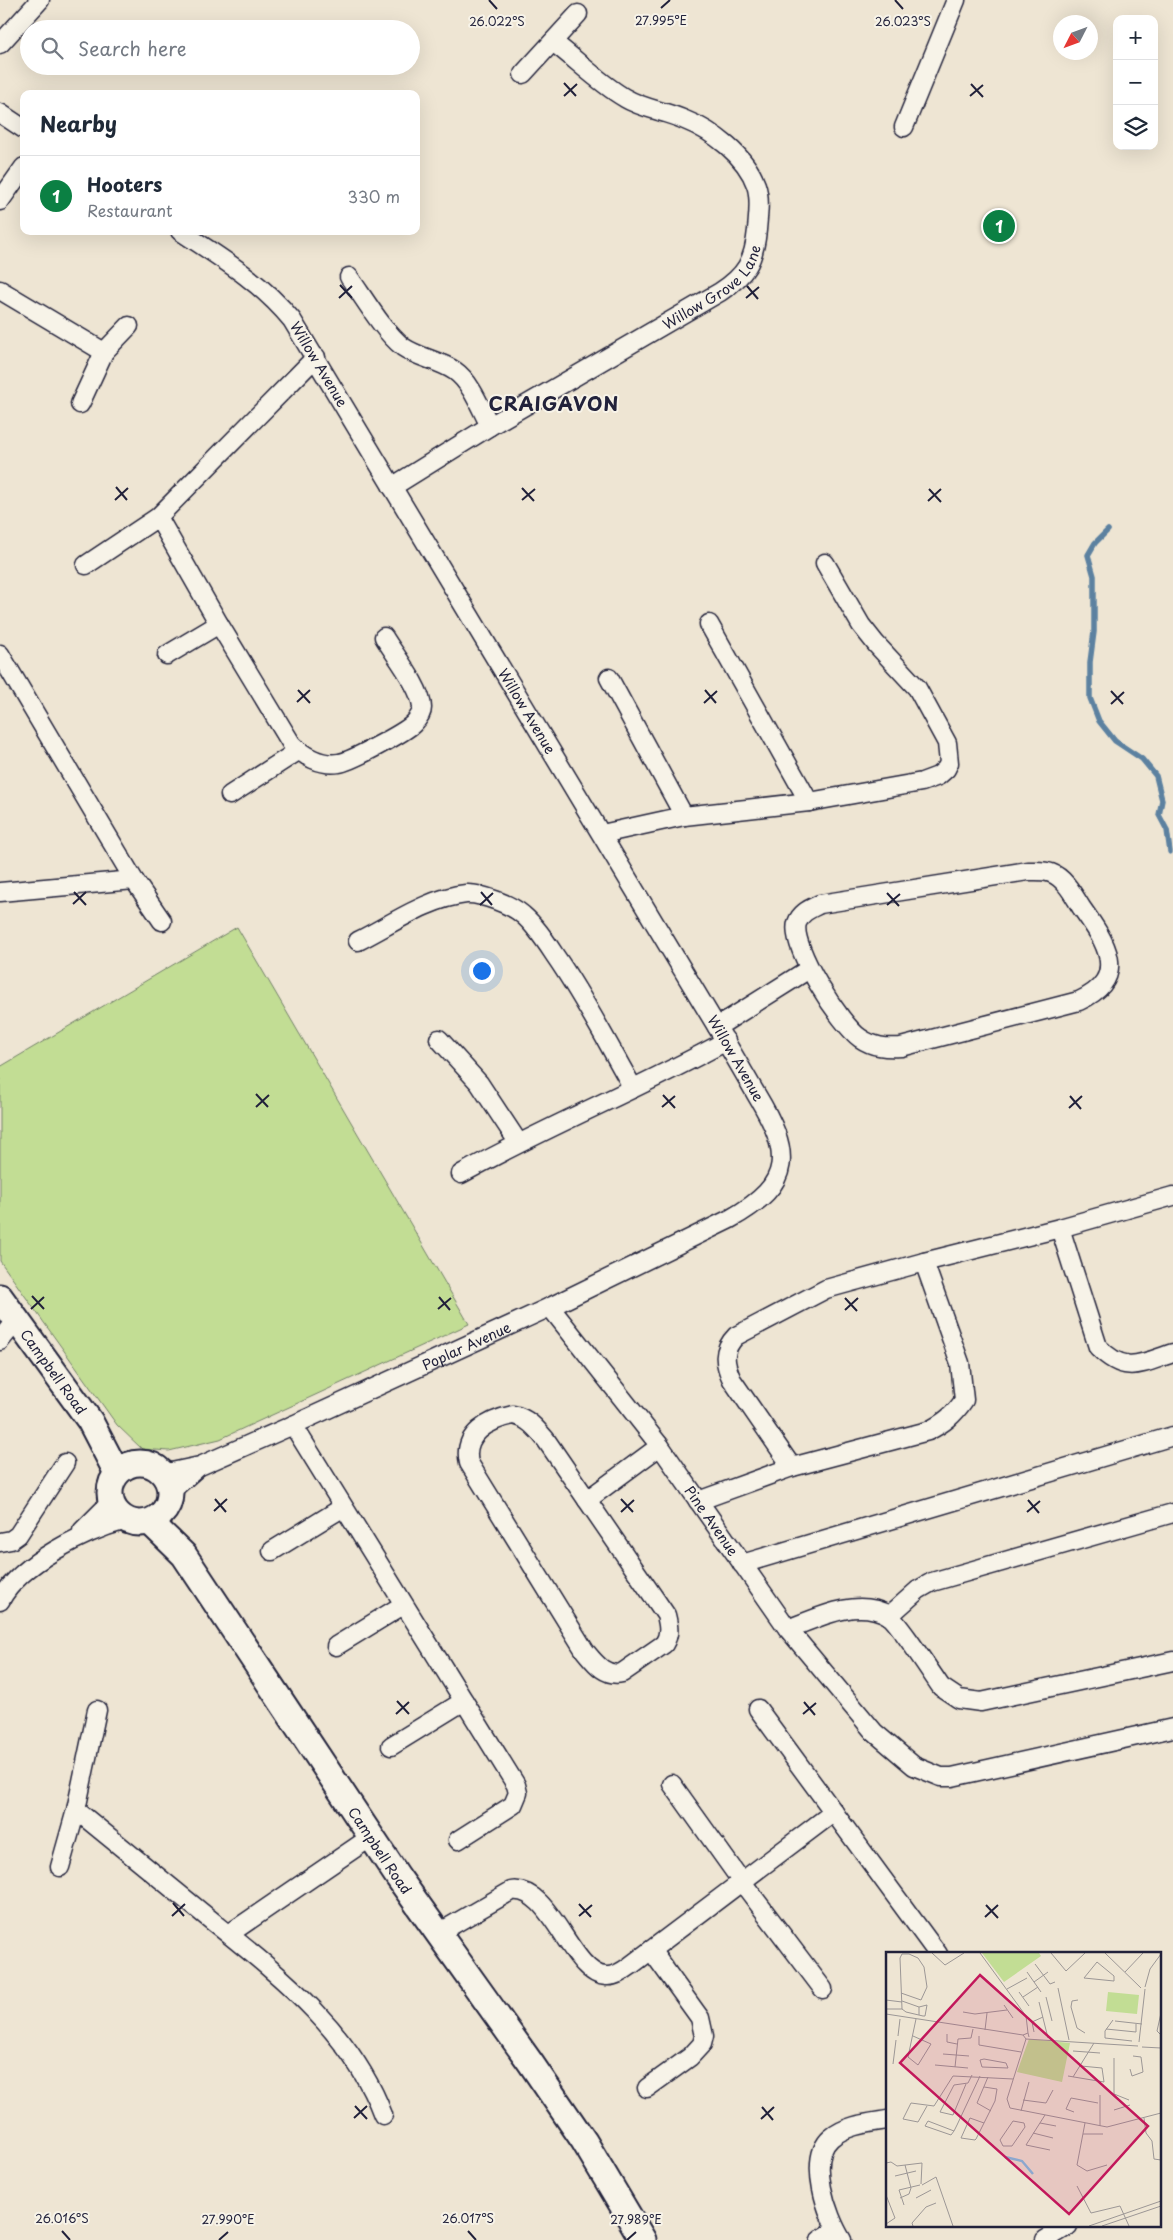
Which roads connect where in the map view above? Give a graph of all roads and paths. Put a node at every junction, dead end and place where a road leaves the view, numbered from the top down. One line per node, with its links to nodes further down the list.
1 (40, 0): 4 (street)
2 (956, 0): 11 (street)
3 (578, 14): 6 (street)
4 (22, 20)
5 (20, 22): 7 (street)
6 (554, 42): 8 (street); 21 (street, Willow Grove Lane)
7 (0, 44)
8 (523, 74)
9 (0, 113): 10 (street)
10 (20, 126)
11 (904, 127)
12 (20, 173): 13 (street)
13 (0, 201)
14 (186, 235): 19 (street, Willow Avenue)
15 (349, 277): 21 (street)
16 (0, 290): 18 (street)
17 (129, 326): 18 (street)
18 (104, 352): 20 (street)
19 (316, 357): 22 (street, Willow Avenue); 23 (street)
20 (80, 404)
21 (490, 426): 22 (street, Willow Grove Lane)
22 (392, 487): 36 (street, Willow Avenue)
23 (158, 517): 25 (street); 26 (street)
24 (825, 563): 34 (street)
25 (86, 565)
26 (219, 624): 30 (street); 32 (street)
27 (709, 624): 34 (street)
28 (384, 637): 32 (street)
29 (0, 654): 37 (street)
30 (167, 655)
31 (609, 678): 35 (street)
32 (298, 752): 33 (street)
33 (230, 795)
34 (809, 802): 35 (street)
35 (684, 816): 36 (street)
36 (602, 834): 42 (street, Willow Avenue)
37 (134, 880): 38 (street); 39 (street)
38 (0, 892)
39 (162, 921)
40 (358, 941): 44 (street)
41 (809, 969): 41 (street); 42 (street)
42 (722, 1034): 44 (street); 48 (street, Willow Avenue)
43 (439, 1039): 45 (street)
44 (633, 1088): 45 (street)
45 (518, 1142): 46 (street)
46 (461, 1174)
47 (1173, 1196): 49 (street)
48 (730, 1220): 52 (street, Poplar Avenue)
49 (1060, 1228): 50 (street); 55 (street)
50 (924, 1262): 60 (street); 60 (street)
51 (0, 1297): 53 (street, Campbell Road)
52 (550, 1307): 56 (street, Poplar Avenue); 58 (street, Pine Avenue)
53 (17, 1320): 54 (street); 61 (street, Campbell Road)
54 (0, 1341)
55 (1173, 1353)
56 (293, 1426): 62 (street, Poplar Avenue); 65 (street)
57 (1173, 1436): 71 (street)
58 (660, 1446): 63 (street); 64 (street, Pine Avenue)
59 (65, 1463): 69 (street)
60 (792, 1467): 64 (street)
61 (124, 1469): 62 (street); 66 (street)
62 (162, 1499): 66 (street); 86 (street, Campbell Road)
63 (587, 1500): 63 (street)
64 (698, 1501): 71 (street, Pine Avenue)
65 (342, 1508): 70 (street); 73 (street)
66 (118, 1511): 68 (street); 68 (street)
67 (1173, 1513): 74 (street)
68 (75, 1539): 72 (street)
69 (0, 1542)
70 (272, 1551)
71 (742, 1564): 75 (street, Pine Avenue)
72 (0, 1601)
73 (403, 1605): 76 (street); 78 (street)
74 (889, 1616): 75 (street); 77 (street)
75 (788, 1629): 81 (street, Pine Avenue)
76 (336, 1646)
77 (1173, 1661)
78 (464, 1701): 82 (street); 87 (street)
79 (97, 1710): 84 (street)
80 (758, 1710): 85 (street)
81 (1173, 1728)
82 (391, 1746)
83 (672, 1784): 89 (street)
84 (76, 1810): 88 (street); 90 (street)
85 (834, 1812): 89 (street); 93 (street)
86 (371, 1838): 90 (street); 91 (street, Campbell Road)
87 (458, 1840)
88 (60, 1867)
89 (742, 1882): 92 (street); 94 (street)
90 (229, 1934): 96 (street)
91 (437, 1934): 92 (street); 100 (street, Campbell Road)
92 (651, 1950): 95 (street)
93 (937, 1952)
94 (823, 1989)
95 (647, 2088)
96 (383, 2115)
97 (886, 2120): 99 (street)
98 (1065, 2228): 102 (street)
99 (839, 2235): 101 (street)
100 (642, 2240)
101 (820, 2240)
102 (1045, 2240)

